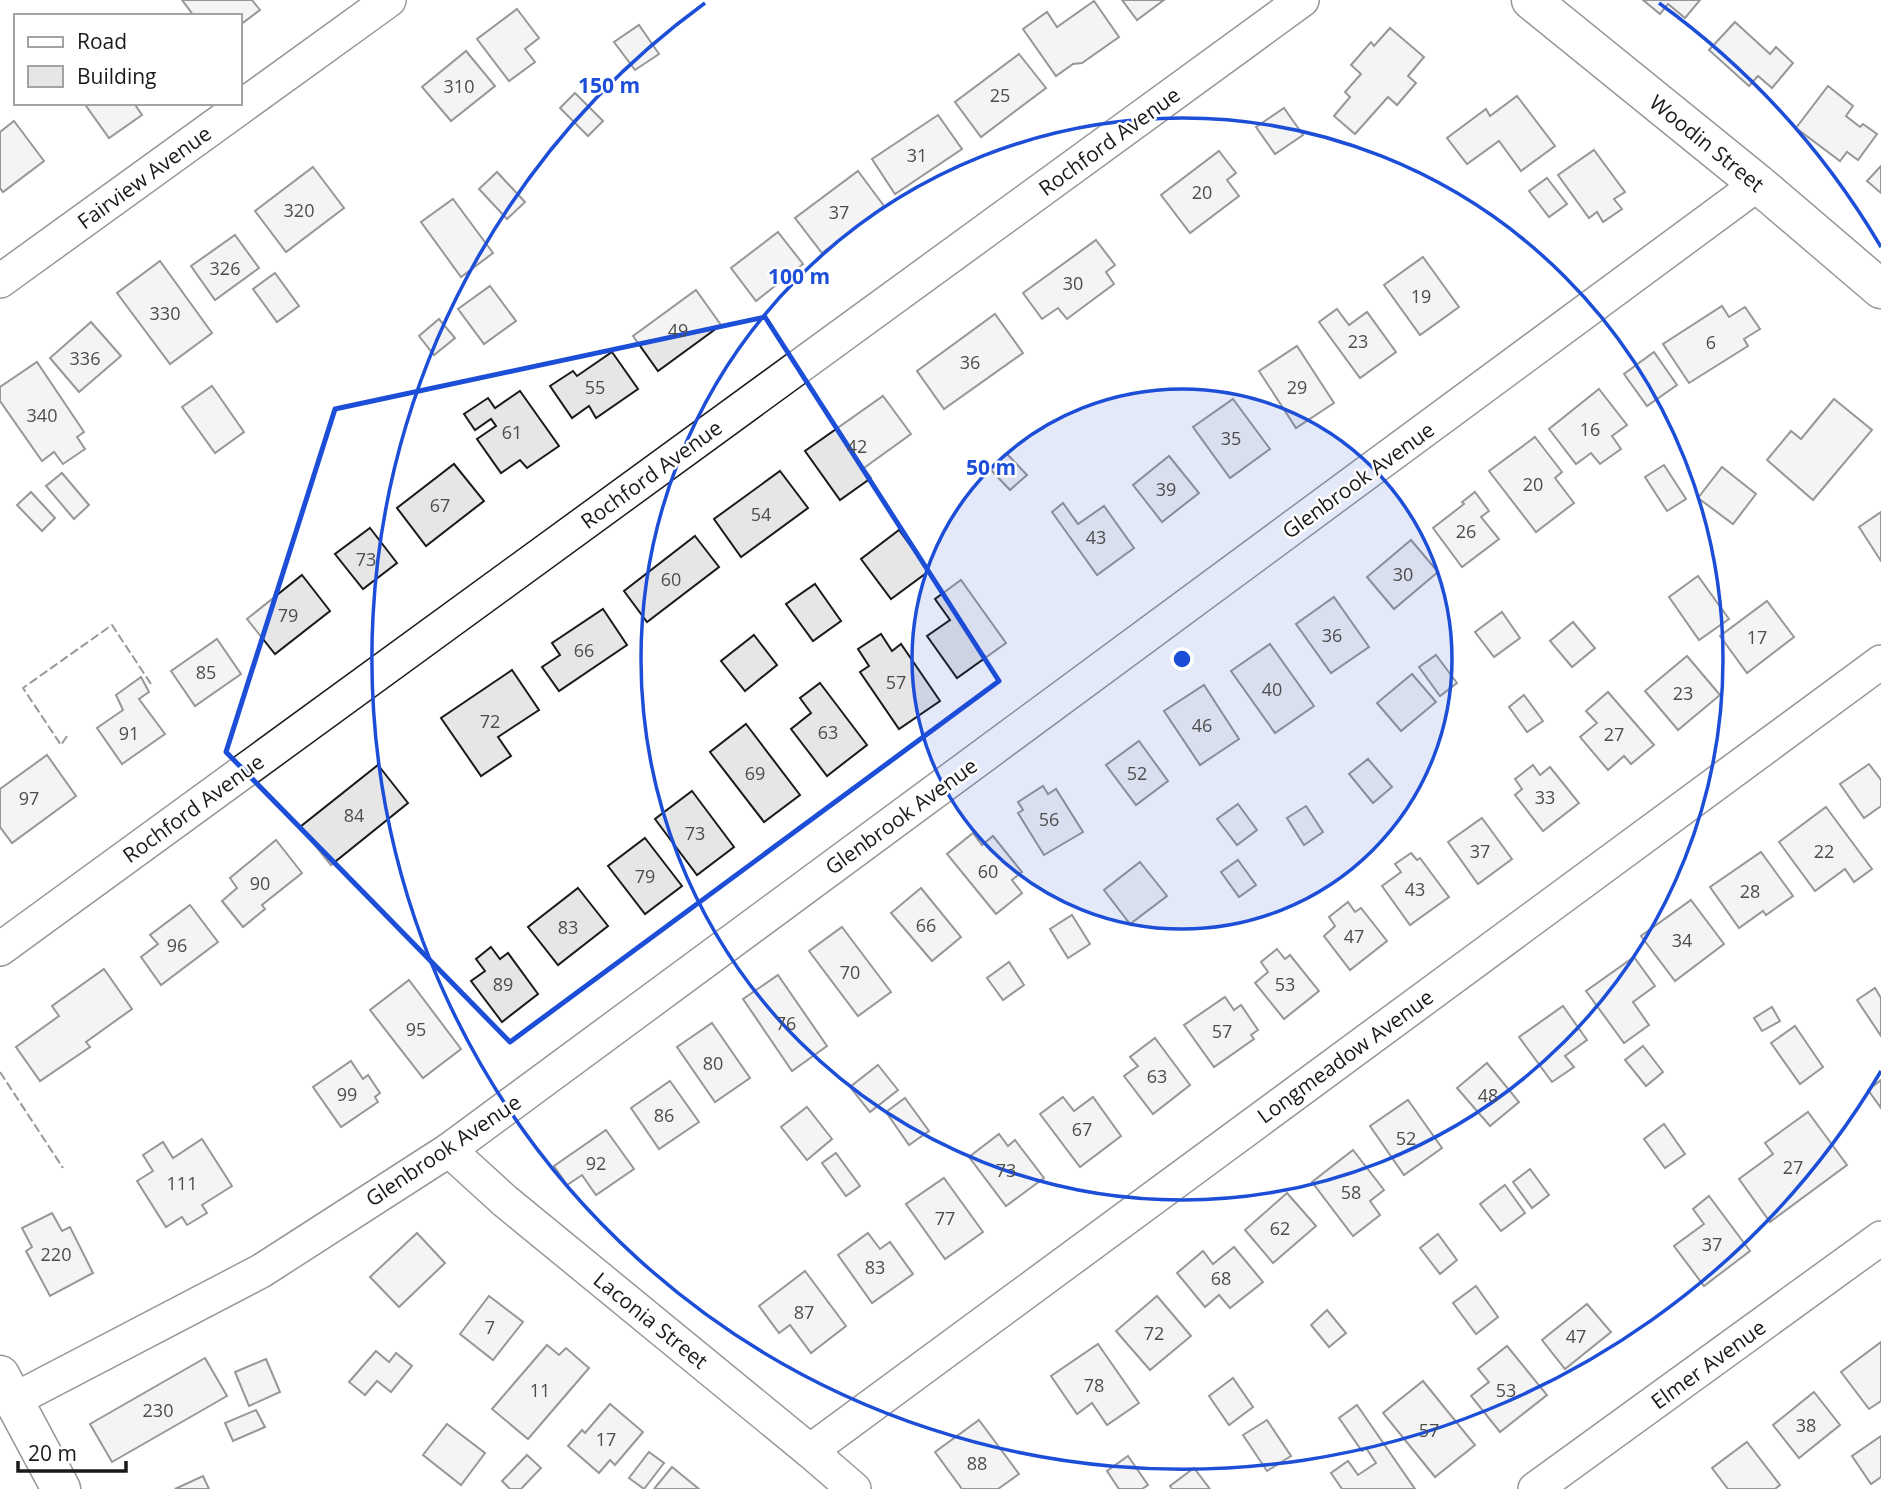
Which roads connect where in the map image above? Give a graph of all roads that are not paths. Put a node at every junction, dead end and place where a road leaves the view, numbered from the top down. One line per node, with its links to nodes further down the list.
1 (389, 0): 5 (street, Fairview Avenue)
2 (1302, 0): 8 (street, Rochford Avenue)
3 (1531, 0): 4 (main road, Woodin Street)
4 (1758, 184): 6 (main road, Woodin Street); 9 (street, Glenbrook Avenue)
5 (0, 281)
6 (1881, 289)
7 (1881, 662): 12 (street, Longmeadow Avenue)
8 (0, 949)
9 (449, 1150): 11 (street, Glenbrook Avenue); 12 (street, Laconia Street)
10 (1881, 1238): 15 (street, Elmer Avenue)
11 (7, 1387): 13 (main road)
12 (810, 1451): 14 (street, Laconia Street)
13 (61, 1489)
14 (854, 1489)
15 (1535, 1489)

